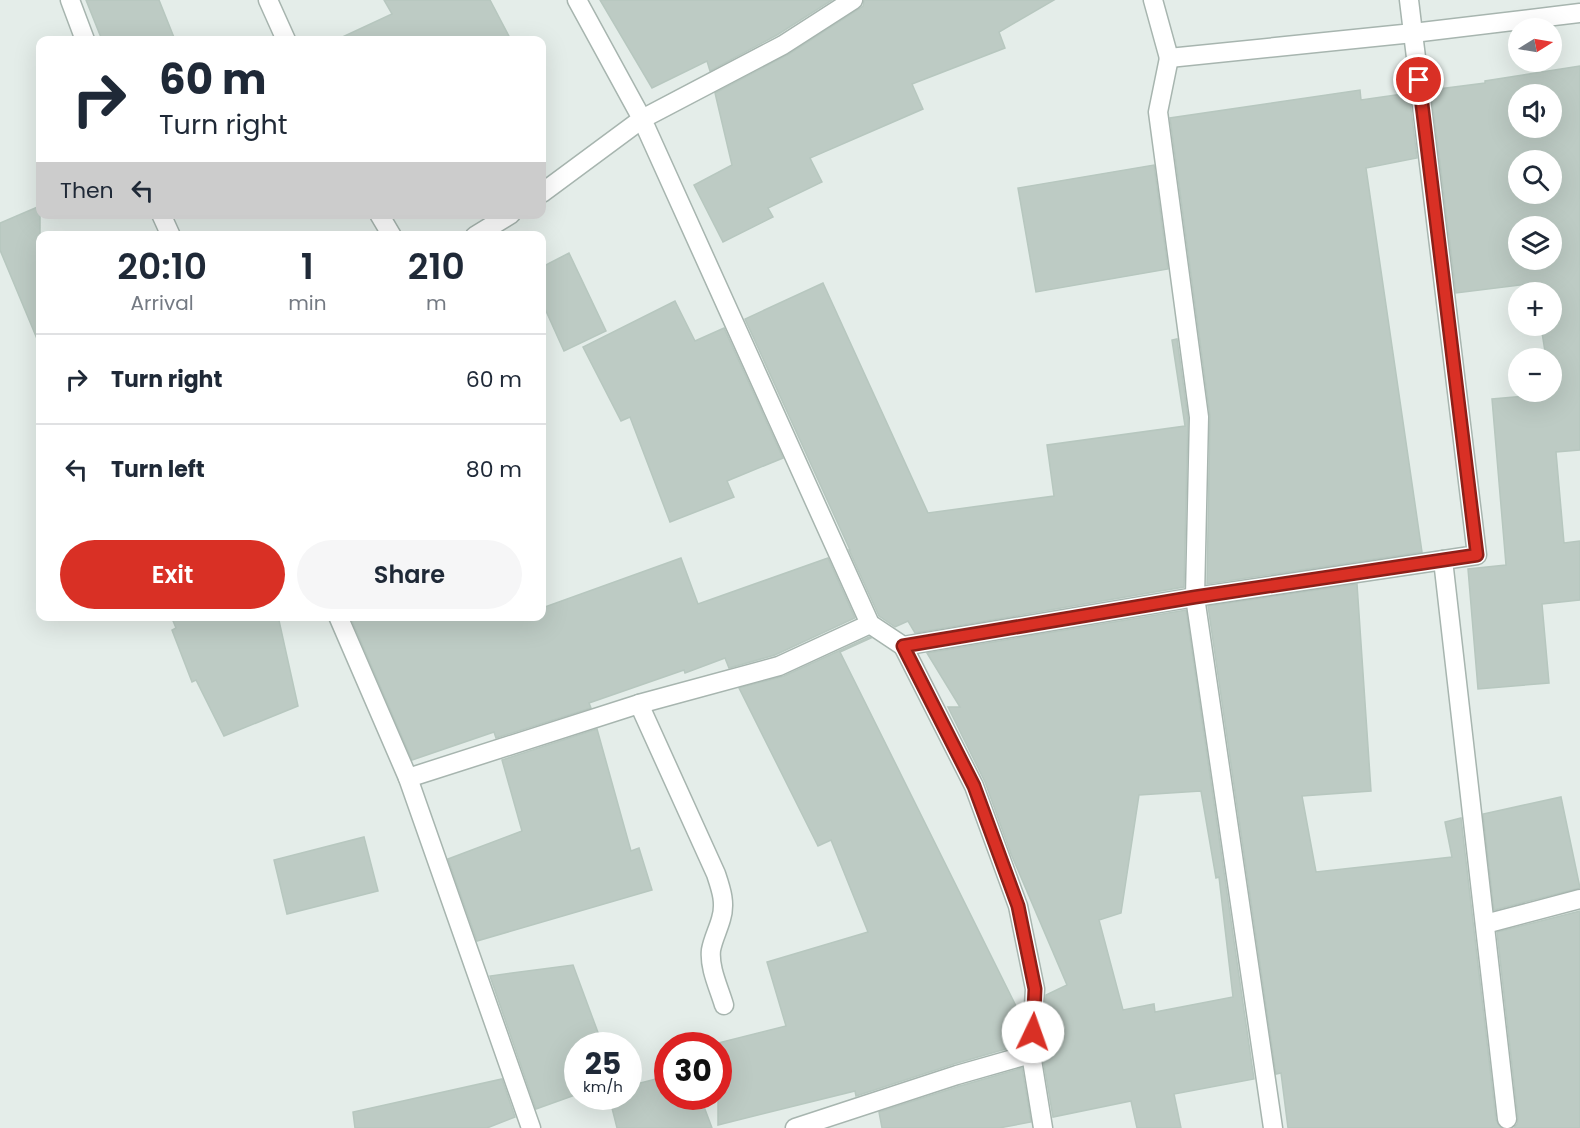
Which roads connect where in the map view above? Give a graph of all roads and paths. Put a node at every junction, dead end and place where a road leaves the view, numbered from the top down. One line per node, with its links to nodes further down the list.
1 (70, 0): 10 (street)
2 (268, 0): 11 (street)
3 (577, 0): 13 (street)
4 (853, 0): 13 (street)
5 (1153, 0): 12 (street)
6 (1409, 0): 9 (street)
7 (1560, 8): 8 (street); 9 (street)
8 (1580, 13)
9 (1413, 33): 12 (street); 17 (street)
10 (84, 36)
11 (284, 36)
12 (1169, 58): 18 (street)
13 (642, 119): 14 (street); 20 (street)
14 (546, 190)
15 (503, 219): 16 (street)
16 (483, 231)
17 (1443, 560): 18 (street); 25 (street)
18 (1195, 597): 21 (street); 33 (street)
19 (340, 621): 23 (street)
20 (870, 624): 21 (street); 22 (street)
21 (903, 646): 27 (street)
22 (639, 704): 23 (street); 26 (street)
23 (408, 778): 30 (street)
24 (1580, 899): 25 (street)
25 (1485, 924): 28 (street)
26 (724, 1005)
27 (1031, 1054): 29 (street); 32 (street)
28 (1506, 1119)
29 (825, 1123): 31 (street)
30 (531, 1128)
31 (795, 1128)
32 (1043, 1128)
33 (1273, 1128)

